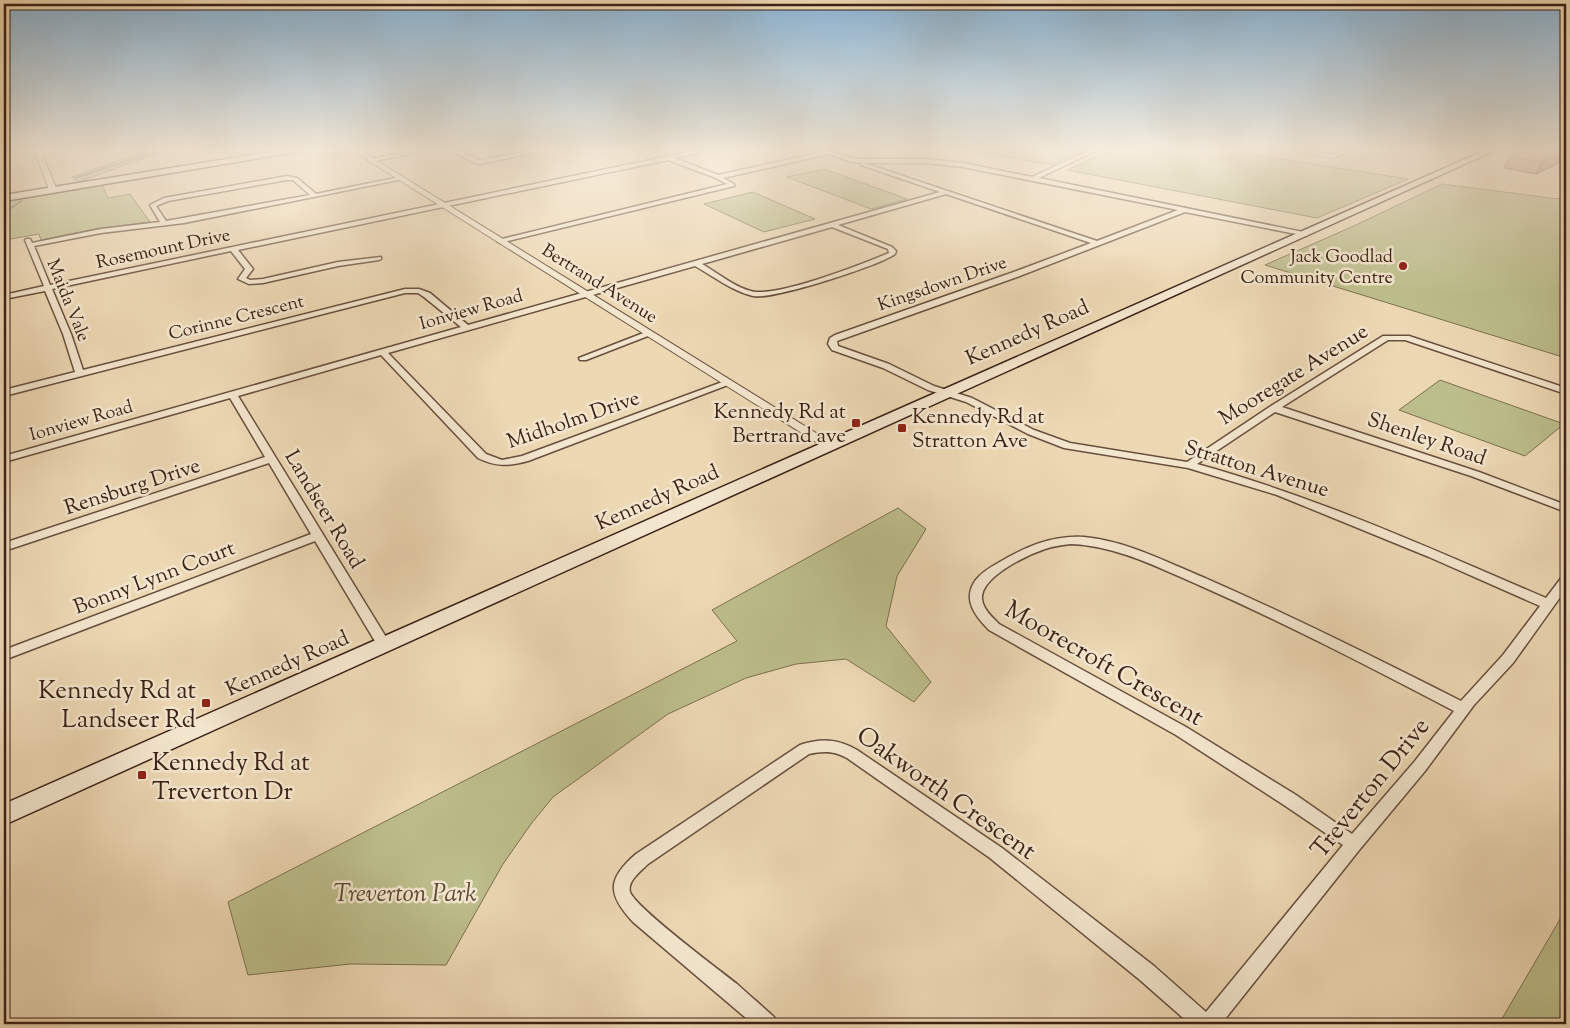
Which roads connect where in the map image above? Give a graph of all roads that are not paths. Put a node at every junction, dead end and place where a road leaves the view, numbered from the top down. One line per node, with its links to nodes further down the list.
1 (178, 197): 12 (street)
2 (310, 197): 12 (street)
3 (428, 197): 10 (street, Bertrand Avenue)
4 (485, 197): 10 (street, Rosemount Drive)
5 (682, 197): 15 (street)
6 (929, 197): 13 (street, Ionview Road)
7 (962, 197): 16 (street)
8 (1125, 197): 11 (street)
9 (1388, 197): 14 (main road, Kennedy Road)
10 (442, 206): 15 (street, Bertrand Avenue); 17 (street, Rosemount Drive)
11 (1186, 209): 14 (street); 16 (street, Kingsdown Drive)
12 (164, 224): 20 (street, Maida Vale)
13 (831, 224): 19 (street, Ionview Road); 19 (street)
14 (1306, 234): 31 (main road, Kennedy Road)
15 (500, 241): 21 (street, Bertrand Avenue)
16 (1097, 243): 31 (street, Kingsdown Drive)
17 (233, 249): 18 (street); 20 (street, Rosemount Drive)
18 (379, 258)
19 (696, 263): 21 (street, Ionview Road)
20 (48, 287): 22 (street, Rosemount Drive); 27 (street, Maida Vale)
21 (586, 294): 23 (street, Ionview Road); 24 (street, Bertrand Avenue)
22 (4, 297)
23 (466, 328): 25 (street, Ionview Road); 27 (street, Corinne Crescent)
24 (649, 334): 26 (street); 28 (street, Bertrand Avenue)
25 (382, 351): 28 (street, Midholm Drive); 32 (street, Ionview Road)
26 (584, 358)
27 (80, 373): 30 (street, Corinne Crescent)
28 (728, 383): 34 (street, Bertrand Avenue)
29 (1566, 391): 33 (street, Mooregate Avenue)
30 (4, 393)
31 (949, 393): 34 (main road, Kennedy Road); 37 (street, Stratton Avenue)
32 (232, 394): 35 (street, Ionview Road); 36 (street, Landseer Road)
33 (1274, 408): 37 (street, Mooregate Avenue); 38 (street, Shenley Road)
34 (831, 446): 43 (main road, Kennedy Road)
35 (4, 459)
36 (271, 459): 39 (street, Landseer Road); 40 (street, Rensburg Drive)
37 (1188, 465): 42 (street, Stratton Avenue)
38 (1566, 509)
39 (318, 536): 43 (street, Landseer Road); 44 (street, Bonny Lynn Court)
40 (4, 547)
41 (1566, 580): 42 (street, Treverton Drive)
42 (1547, 604): 45 (street, Treverton Drive)
43 (384, 645): 46 (main road, Kennedy Road)
44 (4, 655)
45 (1462, 709): 47 (street, Treverton Drive); 47 (street, Moorecroft Crescent)
46 (4, 815)
47 (1354, 844): 49 (street, Treverton Drive)
48 (767, 1024): 49 (street, Oakworth Crescent)
49 (1207, 1024)

